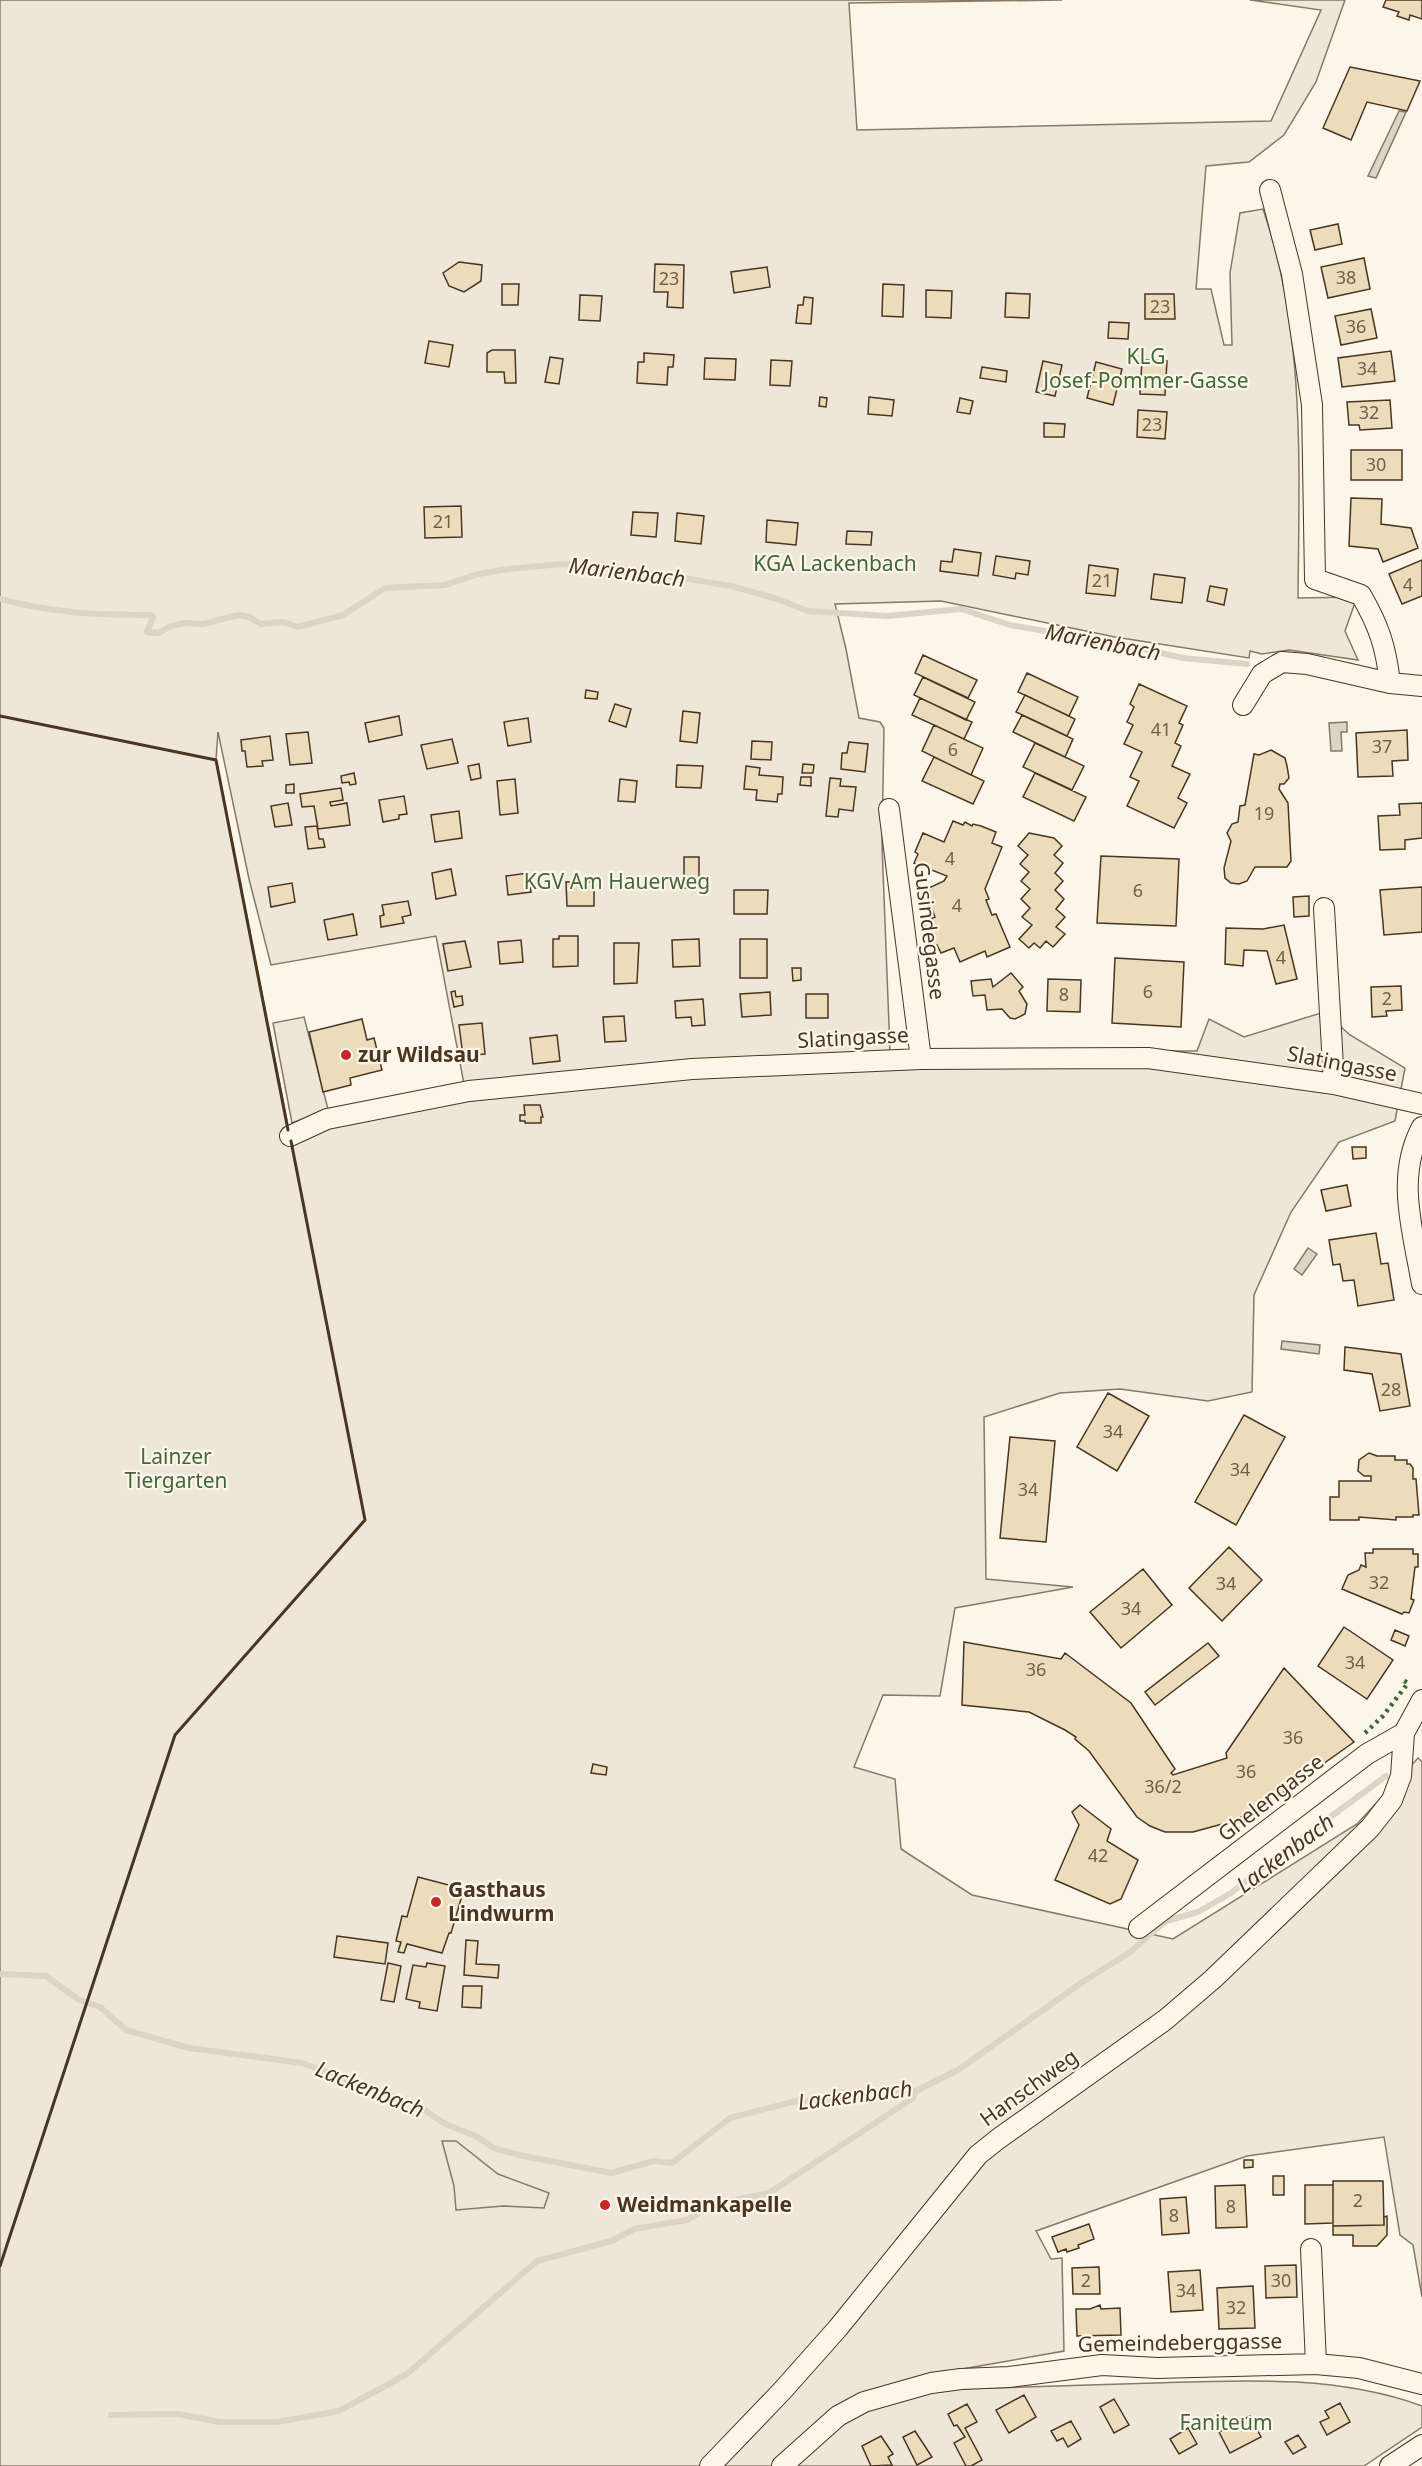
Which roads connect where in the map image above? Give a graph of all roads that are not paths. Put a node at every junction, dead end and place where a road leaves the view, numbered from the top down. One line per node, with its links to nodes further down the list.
1 (1269, 190): 2 (street)
2 (1390, 682): 3 (street); 4 (street)
3 (1422, 686)
4 (1243, 705)
5 (889, 809): 7 (street, Gusindegasse)
6 (1324, 908): 8 (street)
7 (921, 1059): 8 (street, Slatingasse); 11 (street, Slatingasse)
8 (1334, 1084): 9 (street, Slatingasse)
9 (1422, 1104)
10 (1422, 1126): 12 (street)
11 (290, 1136)
12 (1422, 1284)
13 (1422, 1700): 14 (street)
14 (1413, 1733): 15 (street, Ghelengasse); 20 (street, Hanschweg)
15 (1139, 1928)
16 (1311, 2249): 17 (street)
17 (1316, 2364): 18 (street, Gemeindeberggasse); 21 (street, Gemeindeberggasse)
18 (1422, 2384)
19 (1422, 2445): 22 (street)
20 (710, 2466)
21 (782, 2466)
22 (1390, 2466)

